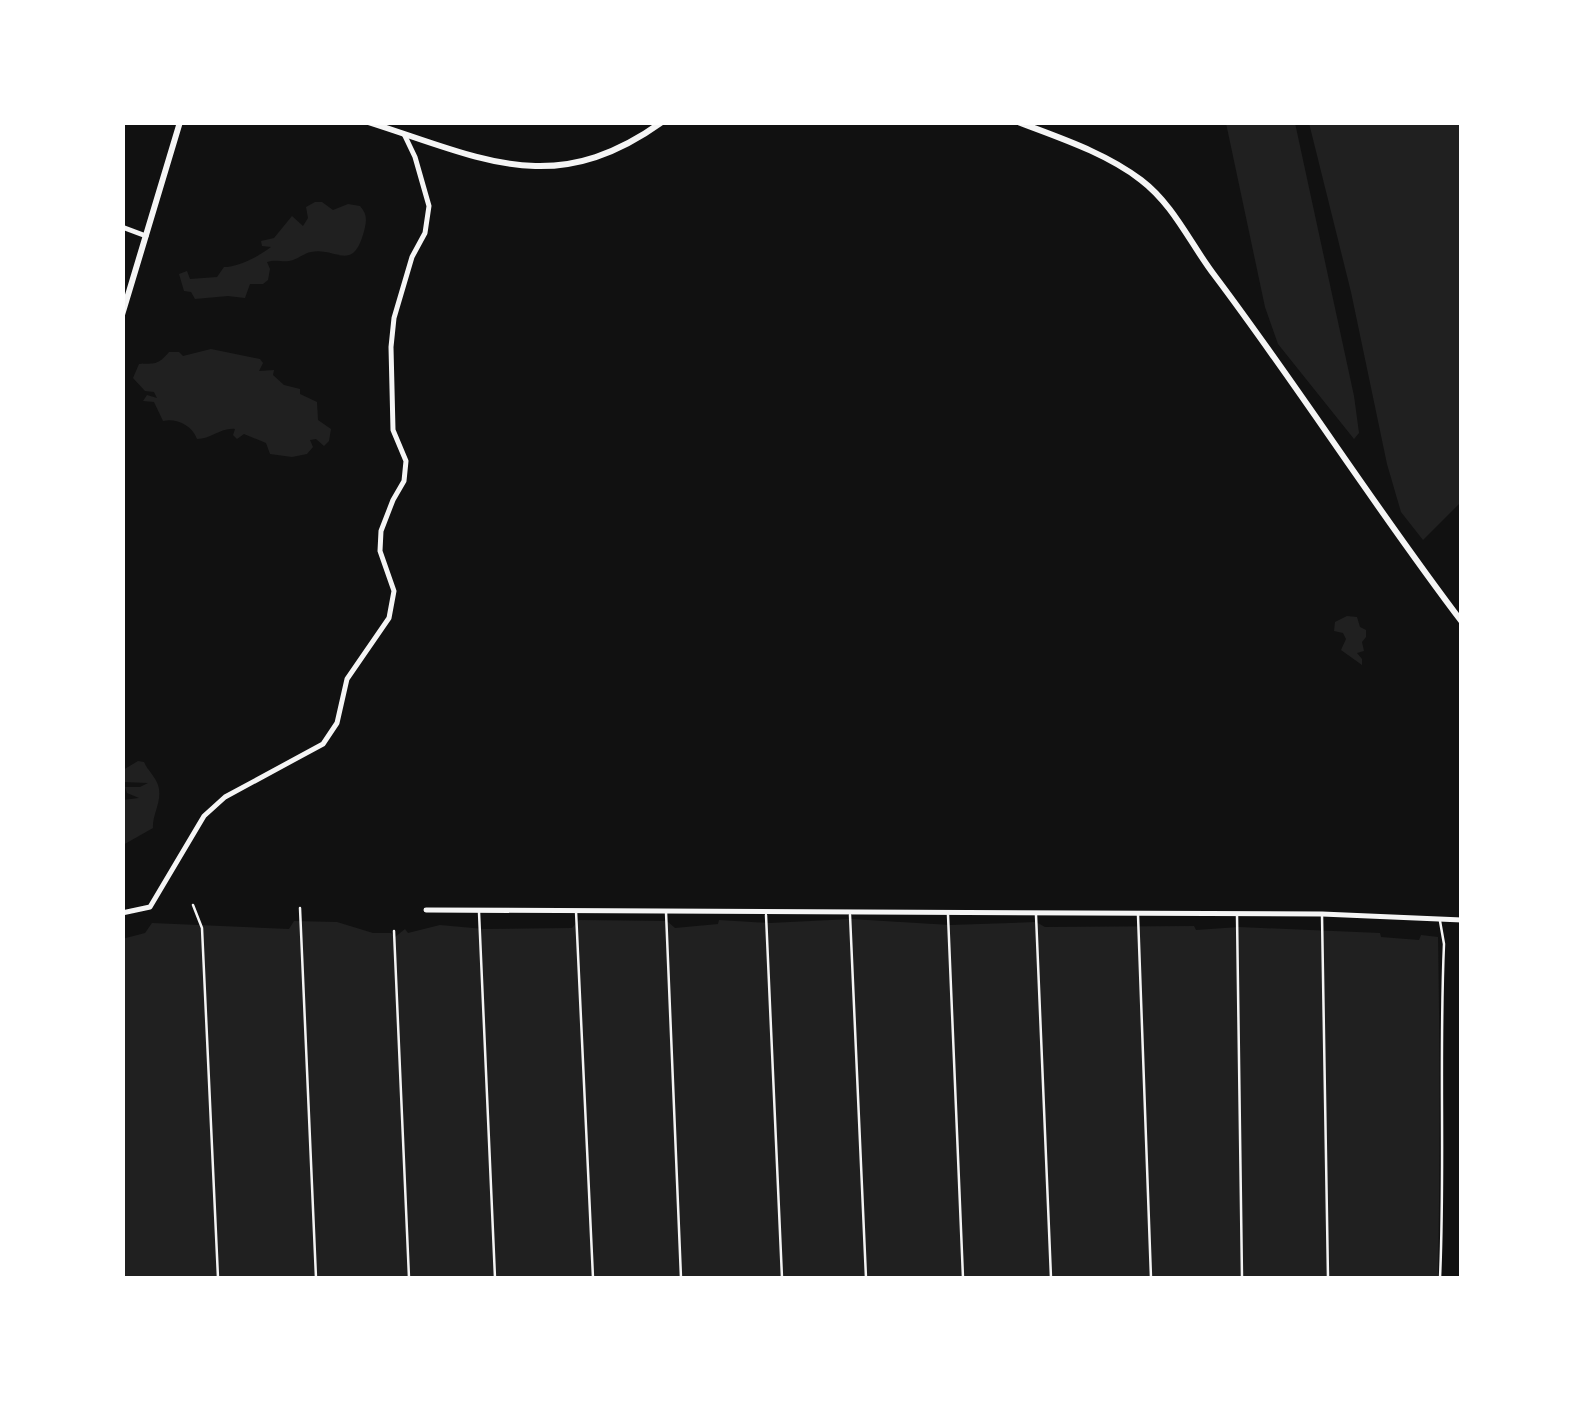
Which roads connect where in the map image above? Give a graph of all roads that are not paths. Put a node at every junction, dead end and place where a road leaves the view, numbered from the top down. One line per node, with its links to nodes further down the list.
1 (180, 122): 7 (main road)
2 (368, 122): 5 (main road)
3 (662, 122): 5 (main road)
4 (1018, 122): 9 (main road)
5 (404, 134): 19 (street)
6 (122, 227): 7 (street)
7 (146, 236): 8 (main road)
8 (122, 315)
9 (1462, 622)
10 (193, 905): 27 (lane)
11 (300, 908): 28 (lane)
12 (426, 910): 16 (street)
13 (576, 911): 16 (street); 17 (street); 31 (lane)
14 (766, 911): 15 (street); 17 (street); 33 (lane)
15 (850, 911): 18 (street); 34 (lane)
16 (478, 912): 30 (lane)
17 (666, 912): 32 (lane)
18 (948, 912): 20 (street); 35 (lane)
19 (122, 913)
20 (1036, 913): 21 (street); 36 (lane)
21 (1138, 913): 22 (street); 37 (lane)
22 (1237, 914): 23 (street); 38 (lane)
23 (1322, 914): 24 (street); 39 (lane)
24 (1440, 919): 25 (street); 40 (lane)
25 (1462, 920)
26 (394, 930): 29 (lane)
27 (218, 1278)
28 (316, 1278)
29 (408, 1278)
30 (495, 1278)
31 (593, 1278)
32 (681, 1278)
33 (782, 1278)
34 (866, 1278)
35 (963, 1278)
36 (1051, 1278)
37 (1151, 1278)
38 (1242, 1278)
39 (1328, 1278)
40 (1440, 1278)

